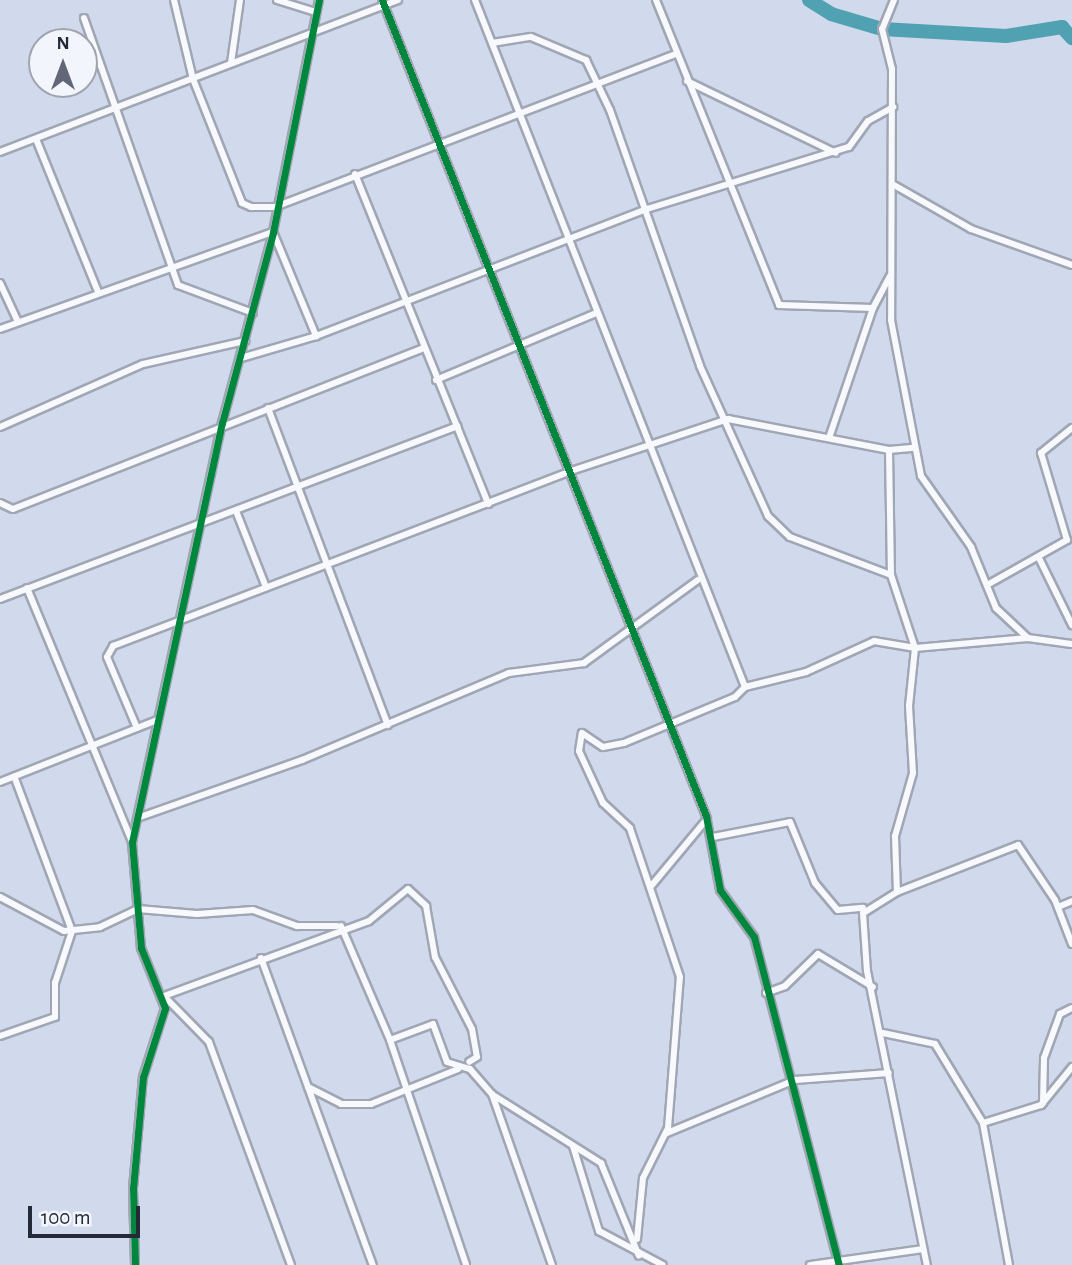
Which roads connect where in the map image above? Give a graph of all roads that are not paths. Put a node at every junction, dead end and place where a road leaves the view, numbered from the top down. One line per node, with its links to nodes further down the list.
1 (174, 0): 16 (street)
2 (240, 0): 15 (street)
3 (277, 0): 10 (street)
4 (319, 0): 10 (street)
5 (398, 0): 9 (street)
6 (475, 0): 13 (street)
7 (656, 0): 14 (street)
8 (894, 0): 19 (street)
9 (382, 3): 12 (street); 23 (street)
10 (316, 12): 12 (street)
11 (84, 18): 20 (street)
12 (312, 32): 15 (street); 29 (street)
13 (492, 43): 17 (street); 21 (street)
14 (675, 54): 17 (street); 18 (street)
15 (231, 63): 16 (street)
16 (193, 79): 20 (street); 29 (street)
17 (597, 81): 21 (street); 30 (street)
18 (687, 81): 25 (street); 27 (street)
19 (893, 107): 25 (street); 28 (street)
20 (115, 111): 22 (street); 34 (street)
21 (518, 113): 23 (street); 32 (street)
22 (36, 139): 24 (street); 38 (street)
23 (438, 143): 26 (street); 35 (street)
24 (0, 152)
25 (836, 153): 27 (street)
26 (355, 174): 29 (street); 39 (street)
27 (727, 184): 30 (street); 40 (street)
28 (894, 185): 33 (street); 36 (street)
29 (275, 207): 31 (street)
30 (647, 209): 32 (street); 52 (street)
31 (273, 232): 34 (street); 41 (street); 45 (street)
32 (568, 241): 35 (street); 42 (street)
33 (1072, 265)
34 (175, 268): 38 (street); 41 (street)
35 (488, 268): 39 (street); 47 (street)
36 (891, 276): 40 (street); 59 (street)
37 (0, 283): 43 (street)
38 (97, 292): 43 (street)
39 (407, 302): 45 (street); 48 (street)
40 (873, 308): 57 (street)
41 (253, 313): 46 (street)
42 (596, 313): 47 (street); 58 (street)
43 (18, 322): 44 (street)
44 (0, 329)
45 (316, 336): 49 (street)
46 (245, 341): 49 (street); 54 (street)
47 (519, 346): 50 (street); 61 (street)
48 (424, 348): 50 (street); 51 (street)
49 (241, 358): 53 (street)
50 (436, 380): 55 (street)
51 (268, 408): 53 (street); 62 (street)
52 (728, 419): 57 (street); 58 (street); 69 (street)
53 (222, 424): 63 (street); 66 (street)
54 (0, 426)
55 (457, 426): 62 (street); 64 (street)
56 (1072, 428): 67 (street)
57 (829, 438): 60 (street)
58 (646, 446): 61 (street); 70 (street)
59 (914, 448): 60 (street); 71 (street)
60 (889, 450): 69 (street)
61 (568, 472): 64 (street); 77 (street)
62 (297, 489): 65 (street); 68 (street)
63 (0, 503)
64 (488, 504): 68 (street)
65 (236, 511): 66 (street); 72 (street)
66 (203, 523): 73 (street); 75 (street)
67 (1039, 558): 71 (street); 76 (street)
68 (327, 565): 72 (street); 83 (street)
69 (891, 575): 80 (street)
70 (698, 580): 77 (street); 81 (street)
71 (987, 585): 78 (street)
72 (266, 587): 75 (street)
73 (27, 588): 74 (street); 86 (street)
74 (0, 598)
75 (182, 617): 82 (street); 85 (street)
76 (1072, 625)
77 (632, 629): 83 (street); 84 (street)
78 (1028, 638): 79 (street); 80 (street)
79 (1072, 644)
80 (915, 648): 81 (street); 94 (street)
81 (745, 687): 84 (street)
82 (157, 720): 85 (street); 89 (street)
83 (388, 726): 89 (street)
84 (668, 726): 90 (street); 93 (street)
85 (137, 728): 86 (street)
86 (91, 746): 87 (street); 92 (street)
87 (13, 776): 88 (street); 101 (street)
88 (0, 782)
89 (140, 817): 92 (street)
90 (707, 819): 91 (street); 93 (street)
91 (713, 837): 98 (street); 105 (street)
92 (132, 842): 99 (street)
93 (652, 885): 121 (street)
94 (897, 892): 97 (street); 98 (street)
95 (0, 897): 101 (street)
96 (1072, 901): 97 (street)
97 (1058, 907): 102 (street)
98 (863, 908): 104 (street)
99 (138, 909): 100 (street); 101 (street); 106 (street)
100 (341, 926): 103 (street); 110 (street); 111 (street)
101 (72, 931): 109 (street)
102 (1072, 944)
103 (261, 958): 106 (street); 116 (street)
104 (873, 987): 105 (street); 108 (street)
105 (766, 993): 115 (street)
106 (164, 996): 127 (street); 128 (street)
107 (1072, 1008): 119 (street)
108 (883, 1033): 114 (street); 120 (street)
109 (0, 1036)
110 (390, 1040): 117 (street); 118 (street)
111 (469, 1062)
112 (1072, 1067): 119 (street)
113 (458, 1069): 117 (street)
114 (889, 1073): 115 (street); 124 (street)
115 (795, 1080): 121 (street); 126 (street)
116 (308, 1087): 117 (street); 129 (street)
117 (406, 1087): 130 (street)
118 (492, 1094): 122 (street); 131 (street)
119 (1043, 1103): 120 (street)
120 (983, 1123): 136 (street)
121 (667, 1133): 123 (street)
122 (573, 1146): 123 (street); 125 (street)
123 (637, 1239): 125 (street)
124 (922, 1249): 126 (street); 135 (street)
125 (639, 1256): 132 (street)
126 (836, 1257): 133 (street); 134 (street)
127 (135, 1265)
128 (291, 1265)
129 (373, 1265)
130 (466, 1265)
131 (552, 1265)
132 (663, 1265)
133 (810, 1265)
134 (839, 1265)
135 (927, 1265)
136 (1009, 1265)

